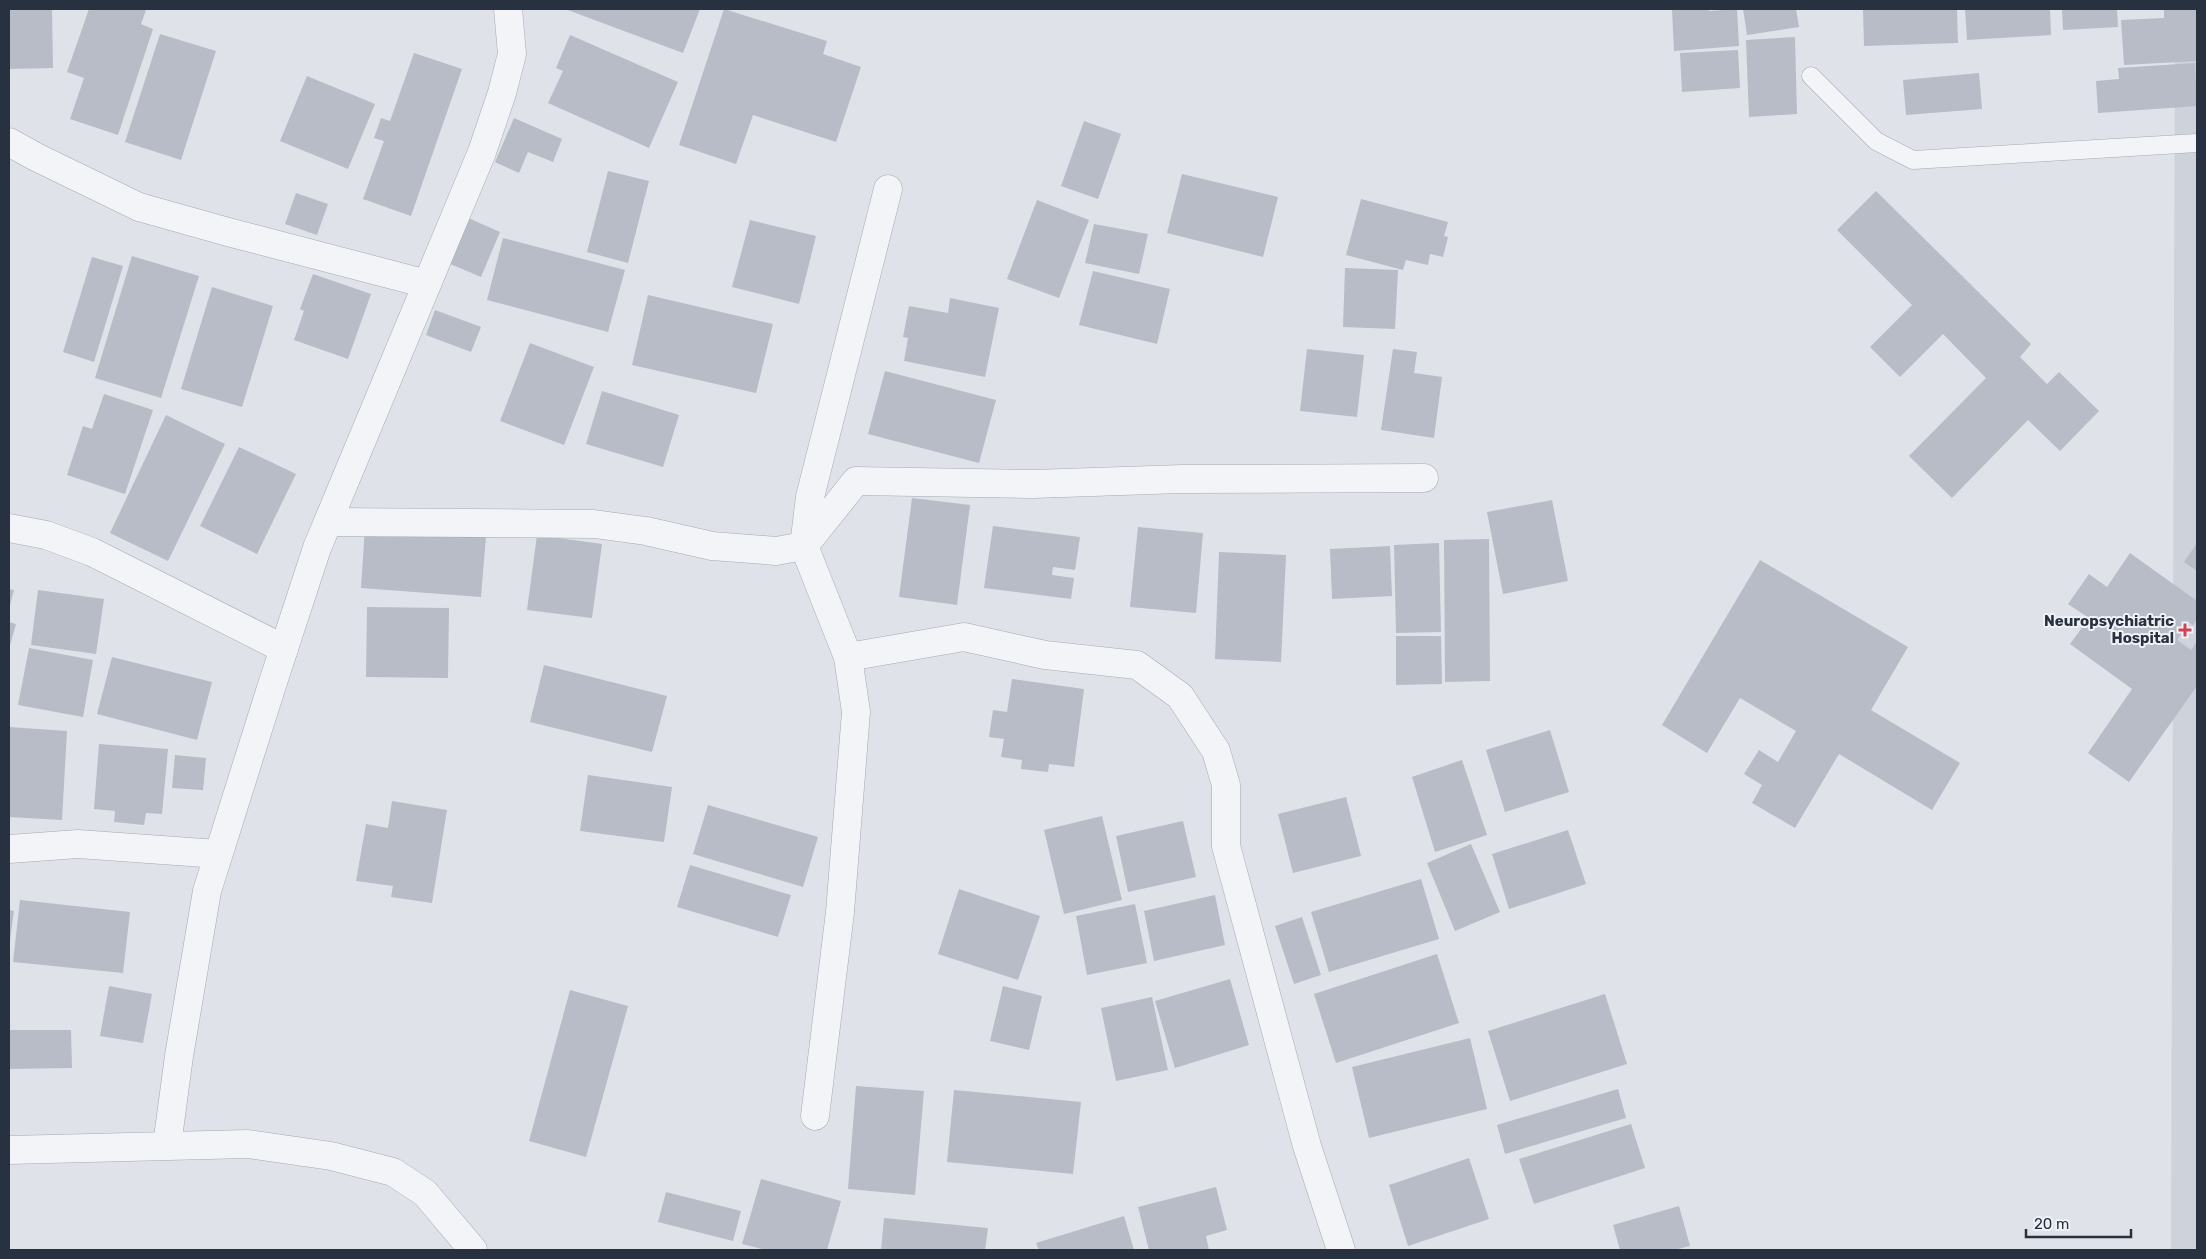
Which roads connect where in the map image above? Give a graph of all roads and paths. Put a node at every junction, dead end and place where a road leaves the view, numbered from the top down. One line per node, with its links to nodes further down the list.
1 (508, 9): 6 (street)
2 (1811, 76): 4 (lane)
3 (9, 142): 6 (street)
4 (2197, 143)
5 (888, 189): 10 (street)
6 (428, 284): 8 (street)
7 (1424, 478): 10 (street)
8 (328, 522): 10 (street); 11 (street)
9 (9, 528): 11 (street)
10 (804, 546): 12 (street)
11 (284, 649): 14 (street)
12 (848, 657): 15 (street); 19 (street)
13 (9, 849): 14 (street)
14 (218, 854): 16 (street)
15 (815, 1116)
16 (167, 1145): 17 (street); 18 (street)
17 (9, 1150)
18 (474, 1250)
19 (1340, 1250)

